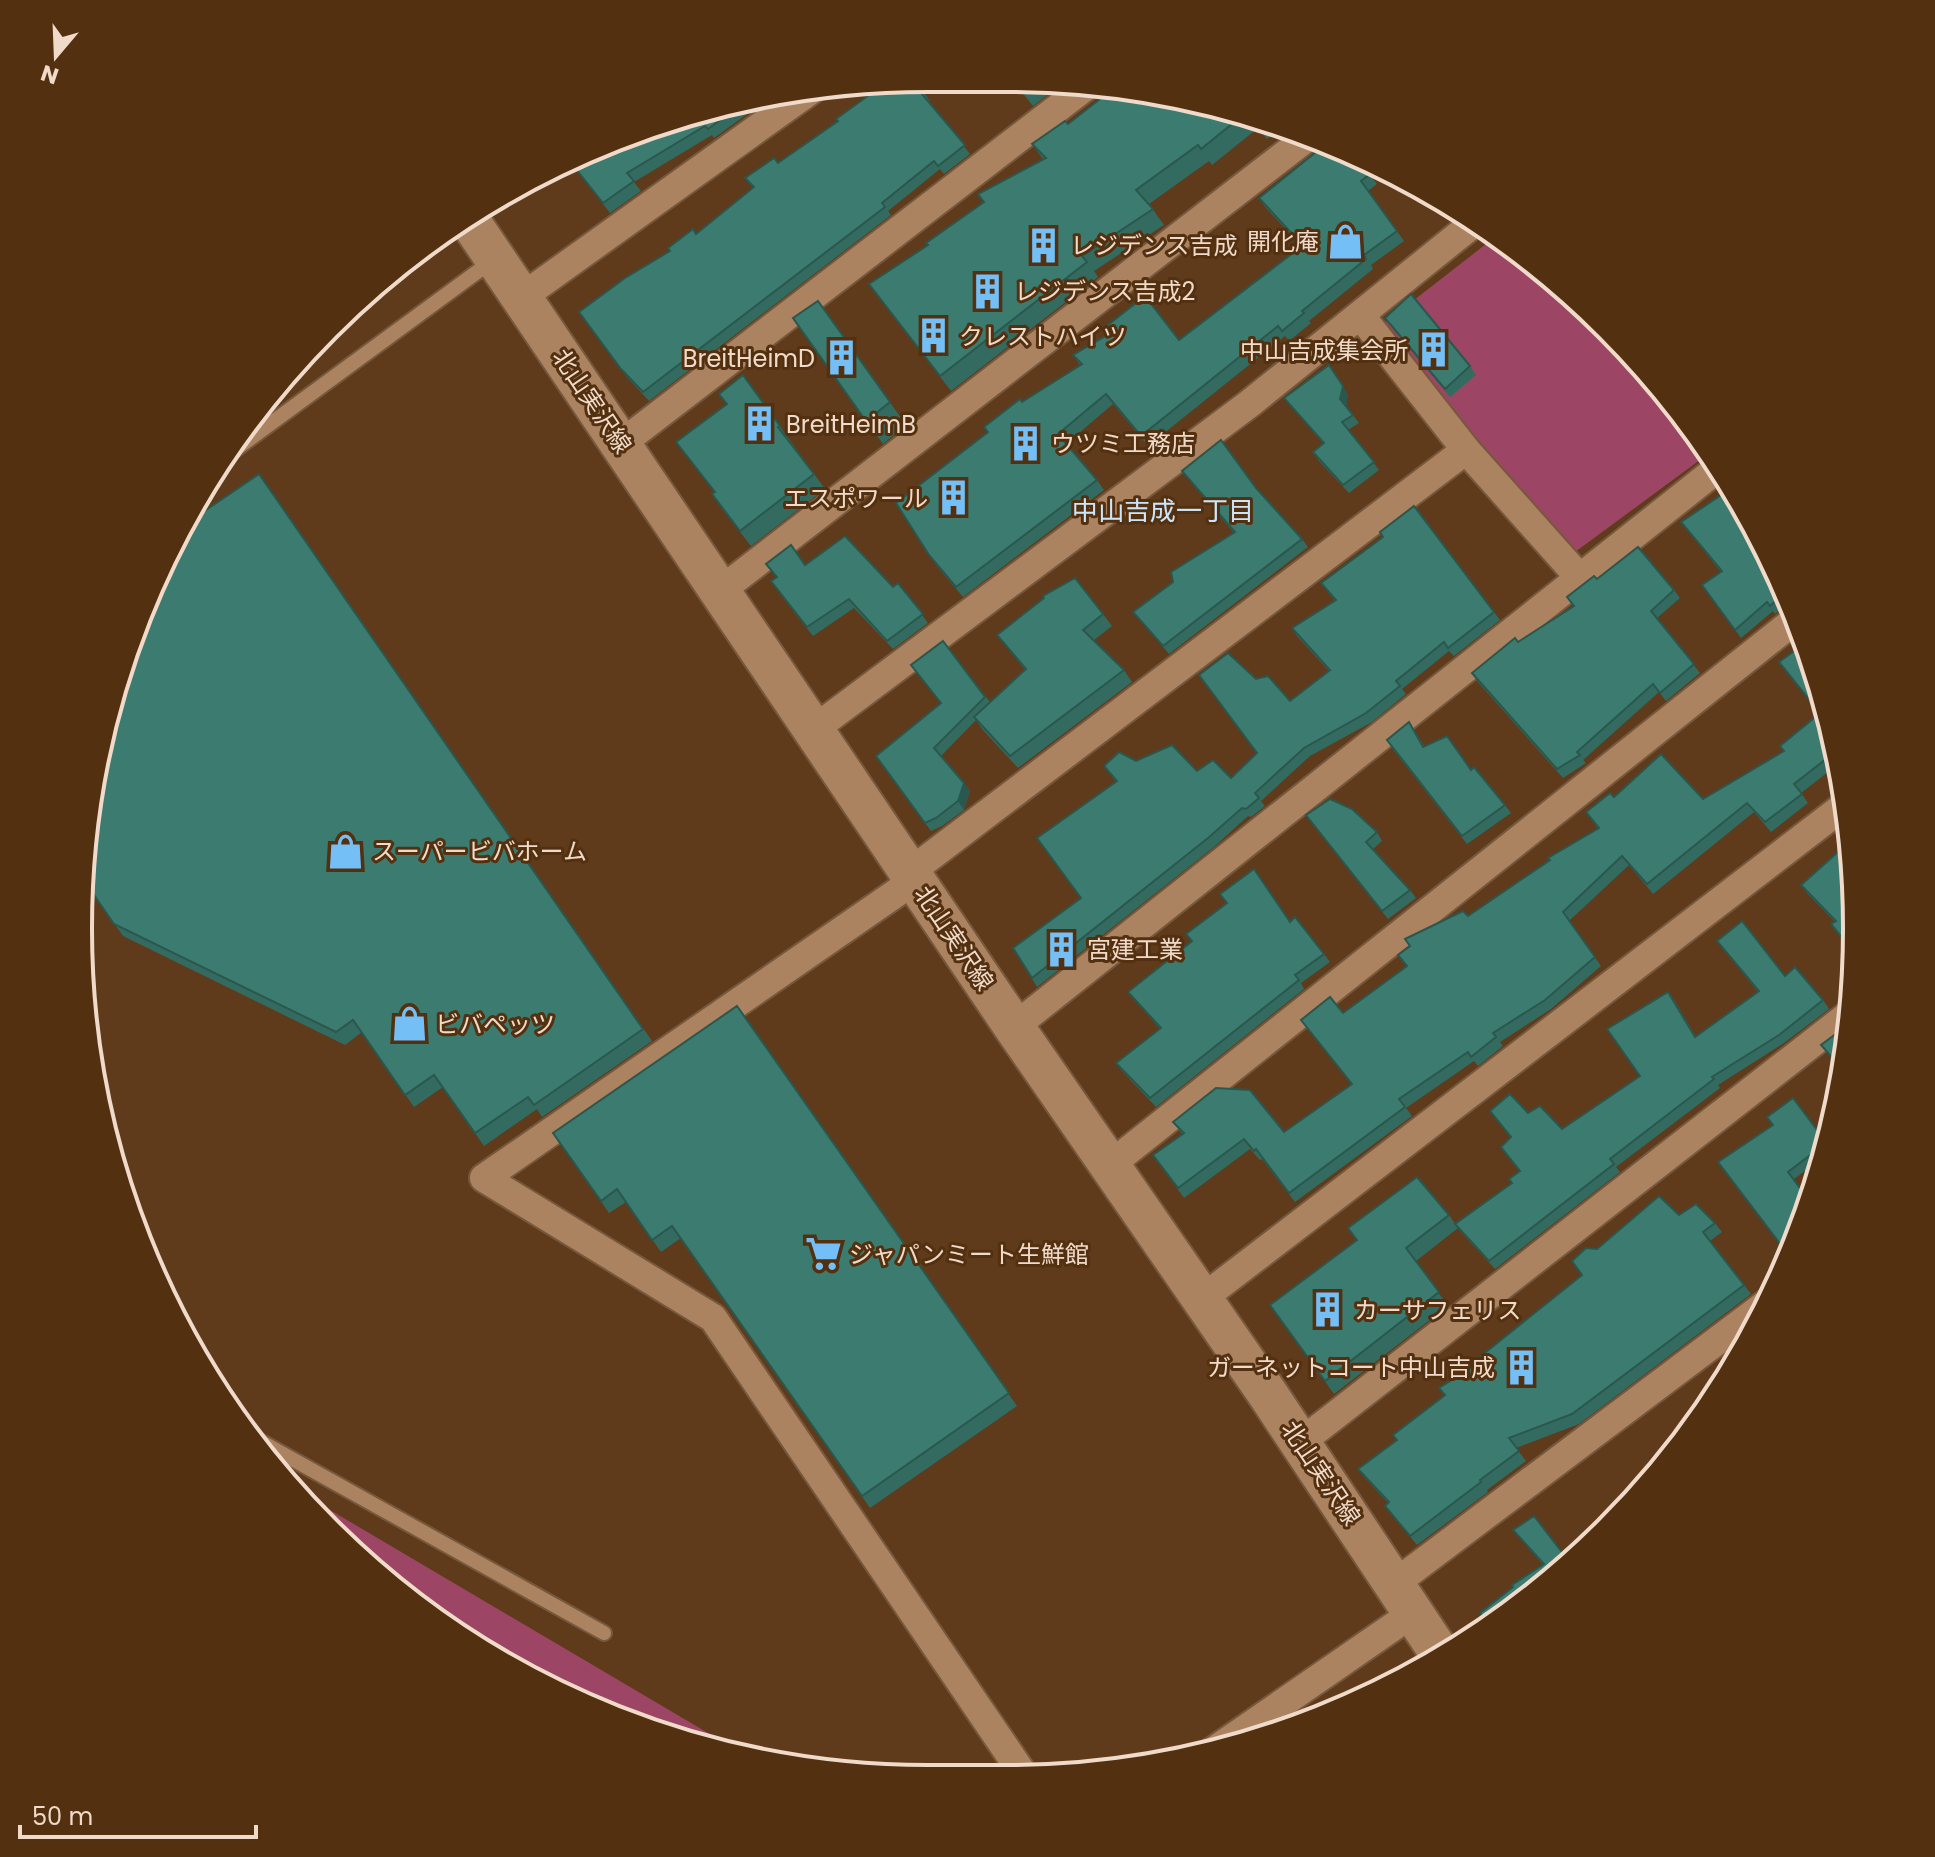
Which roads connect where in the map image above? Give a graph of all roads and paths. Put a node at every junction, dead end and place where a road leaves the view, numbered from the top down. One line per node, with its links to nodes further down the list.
1 (1074, 95): 10 (street)
2 (792, 103): 7 (street)
3 (1298, 145): 14 (street)
4 (474, 227): 6 (street, 北山実沢線)
5 (1466, 230): 8 (street)
6 (496, 259): 7 (street, 北山実沢線); 9 (lane)
7 (522, 297): 10 (street, 北山実沢線)
8 (1360, 315): 11 (street); 16 (street)
9 (252, 437)
10 (622, 443): 14 (street, 北山実沢線)
11 (1466, 450): 13 (street); 18 (street)
12 (1709, 475): 13 (street)
13 (1580, 578): 20 (street)
14 (720, 591): 16 (street, 北山実沢線)
15 (1786, 627): 21 (street)
16 (813, 730): 18 (street, 北山実沢線)
17 (1835, 813): 22 (street)
18 (912, 876): 20 (street, 北山実沢線); 30 (street)
19 (1837, 1024): 24 (street)
20 (1014, 1027): 21 (street, 北山実沢線)
21 (1110, 1165): 22 (street, 北山実沢線)
22 (1203, 1298): 24 (street, 北山実沢線)
23 (1745, 1321): 26 (street)
24 (1301, 1442): 26 (street, 北山実沢線)
25 (274, 1449): 27 (lane)
26 (1404, 1599): 28 (street, 北山実沢線); 29 (street)
27 (604, 1633)
28 (1435, 1646)
29 (1247, 1729)
30 (1017, 1765)

